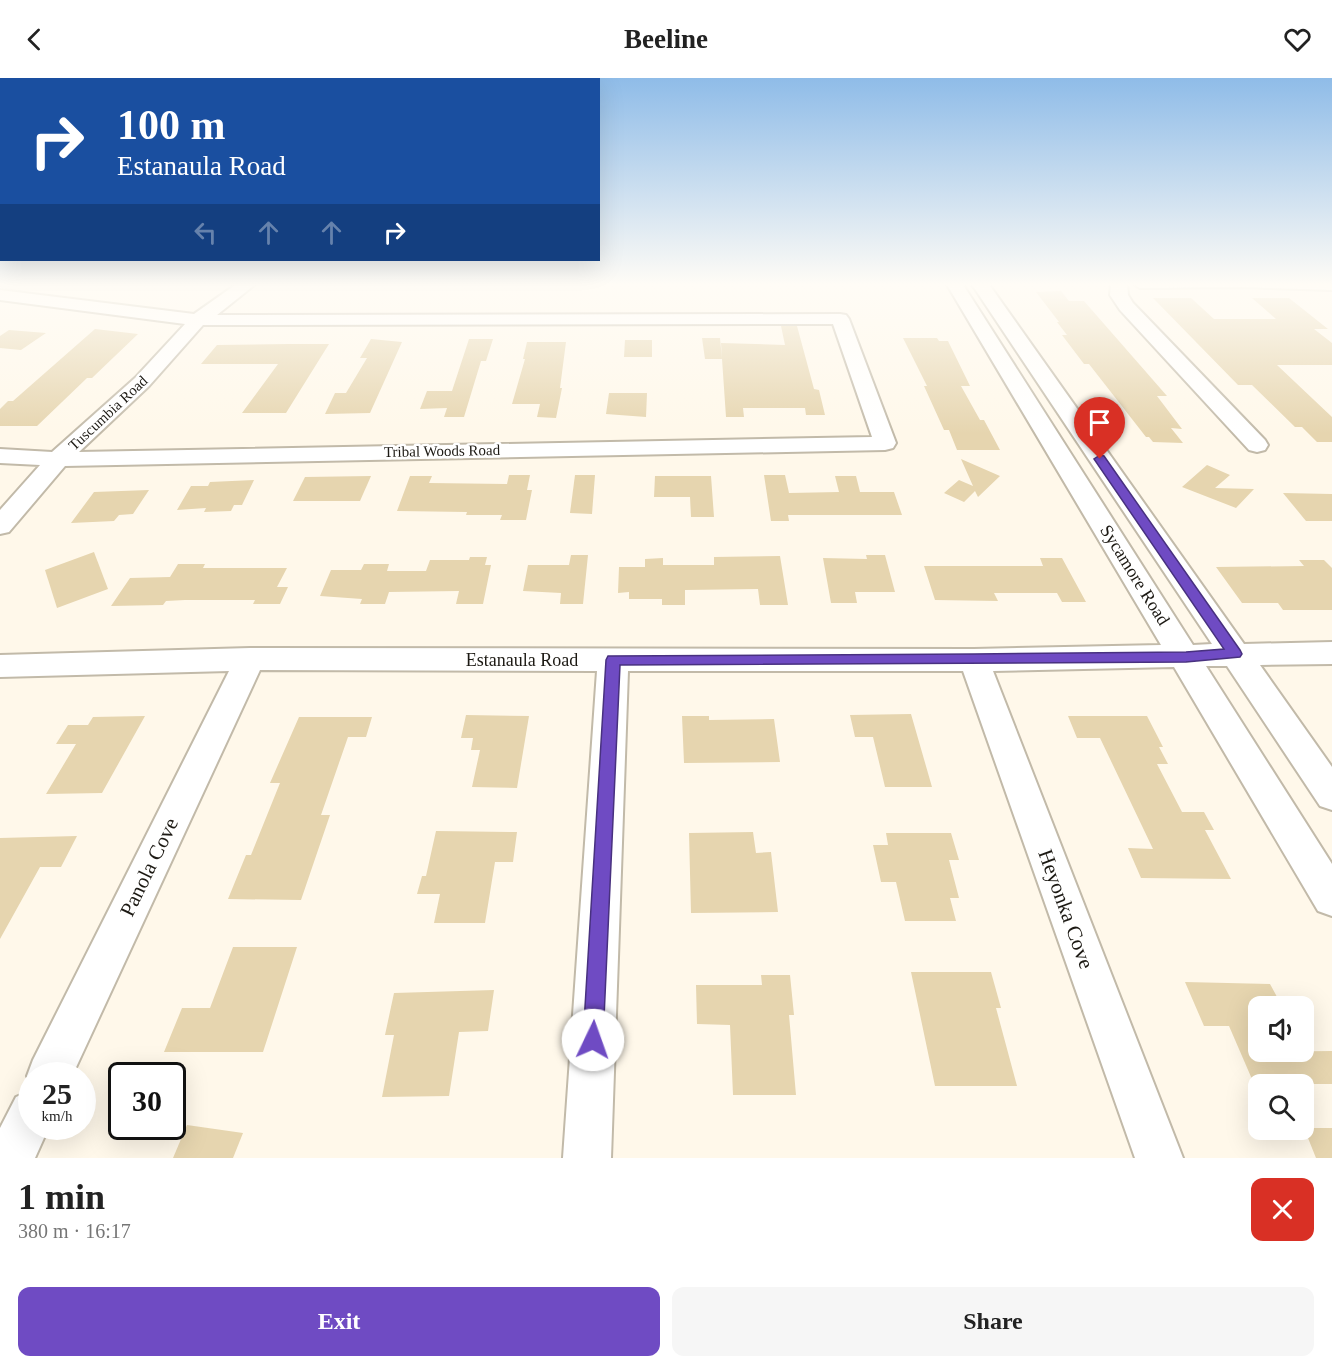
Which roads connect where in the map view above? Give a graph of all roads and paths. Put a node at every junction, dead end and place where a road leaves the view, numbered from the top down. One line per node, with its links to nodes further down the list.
1 (186, 333): 8 (street, Tuscumbia Road)
2 (845, 333): 8 (street, Tribal Woods Road)
3 (985, 333): 12 (street, Sycamore Road)
4 (1014, 333): 11 (street, Sycamore Road)
5 (1152, 333): 6 (street)
6 (1257, 445)
7 (0, 456): 8 (street, Tribal Woods Road)
8 (58, 459): 9 (street, Tuscumbia Road)
9 (0, 526)
10 (1332, 653): 11 (street, Estanaula Road)
11 (1235, 654): 12 (street, Estanaula Road); 17 (street, Sycamore Road)
12 (1186, 657): 15 (street, Estanaula Road); 18 (street, Sycamore Road)
13 (249, 659): 14 (street, Estanaula Road); 16 (street, Estanaula Road); 19 (street, Panola Cove)
14 (613, 660): 15 (street, Estanaula Road); 22 (street)
15 (974, 660): 23 (street, Heyonka Cove)
16 (0, 666)
17 (1332, 795)
18 (1332, 898)
19 (56, 1062)
20 (19, 1140): 21 (street)
21 (10, 1158)
22 (587, 1158)
23 (1159, 1158)

